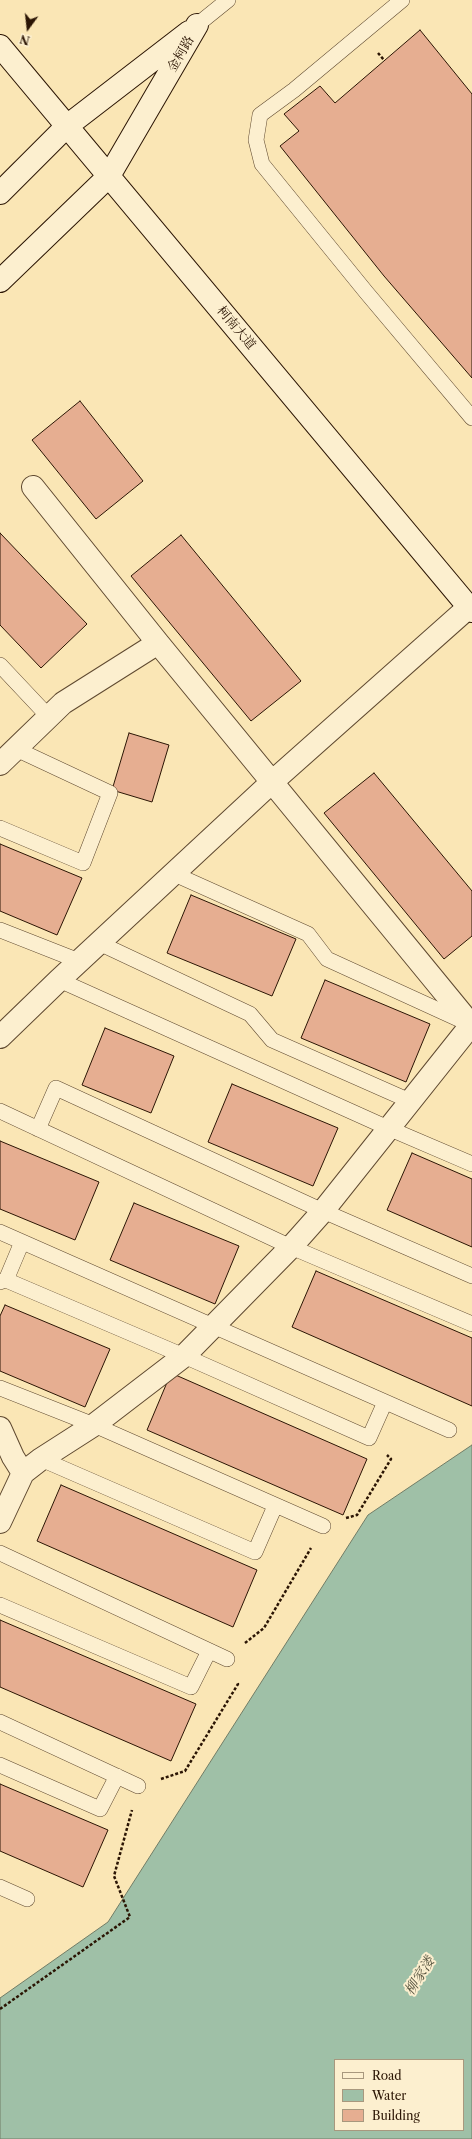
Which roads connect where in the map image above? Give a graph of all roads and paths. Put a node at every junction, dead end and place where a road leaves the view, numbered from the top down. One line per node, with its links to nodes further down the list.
1 (214, 0): 4 (lane)
2 (228, 0): 4 (lane)
3 (402, 0): 10 (lane)
4 (197, 25): 6 (street, 金柯路); 7 (street, 金柯路)
5 (0, 46): 6 (street, 柯南大道)
6 (67, 126): 7 (street, 柯南大道); 8 (street, 金柯路)
7 (109, 176): 9 (street, 金柯路); 12 (street, 柯南大道)
8 (0, 193)
9 (0, 281)
10 (472, 418)
11 (33, 487): 13 (street)
12 (470, 609): 18 (street)
13 (158, 644): 15 (street); 18 (street)
14 (0, 666): 15 (lane)
15 (48, 716): 16 (street)
16 (16, 749): 17 (street); 19 (lane)
17 (0, 764)
18 (272, 782): 20 (street); 25 (street)
19 (0, 828)
20 (172, 873): 22 (street); 25 (lane)
21 (0, 930): 23 (lane)
22 (99, 943): 23 (street); 27 (lane)
23 (79, 961): 24 (street)
24 (59, 980): 26 (street); 29 (lane)
25 (472, 1026): 27 (street)
26 (0, 1037)
27 (410, 1101): 29 (street)
28 (0, 1111): 30 (lane)
29 (388, 1128): 31 (lane); 32 (street)
30 (38, 1129): 32 (lane); 35 (lane)
31 (472, 1164)
32 (323, 1211): 35 (street); 36 (lane)
33 (0, 1232): 34 (lane)
34 (22, 1242): 37 (lane); 39 (lane)
35 (291, 1247): 38 (lane); 39 (street)
36 (472, 1276)
37 (3, 1281): 40 (lane)
38 (472, 1324)
39 (214, 1328): 40 (street); 42 (lane)
40 (184, 1356): 42 (lane); 43 (street)
41 (0, 1388): 43 (lane)
42 (385, 1402): 45 (lane)
43 (94, 1425): 46 (street); 48 (lane)
44 (0, 1428): 47 (street)
45 (449, 1430)
46 (41, 1459): 47 (street); 48 (lane)
47 (12, 1460): 49 (street)
48 (275, 1506): 50 (lane)
49 (0, 1522)
50 (323, 1526)
51 (0, 1553): 53 (lane)
52 (0, 1605): 53 (lane)
53 (209, 1651): 54 (lane)
54 (227, 1659)
55 (0, 1722): 57 (lane)
56 (0, 1765): 57 (lane)
57 (117, 1776): 58 (lane)
58 (138, 1786)
59 (114, 1876): 62 (path)
60 (0, 1887): 61 (lane)
61 (28, 1899)
62 (0, 2009)

